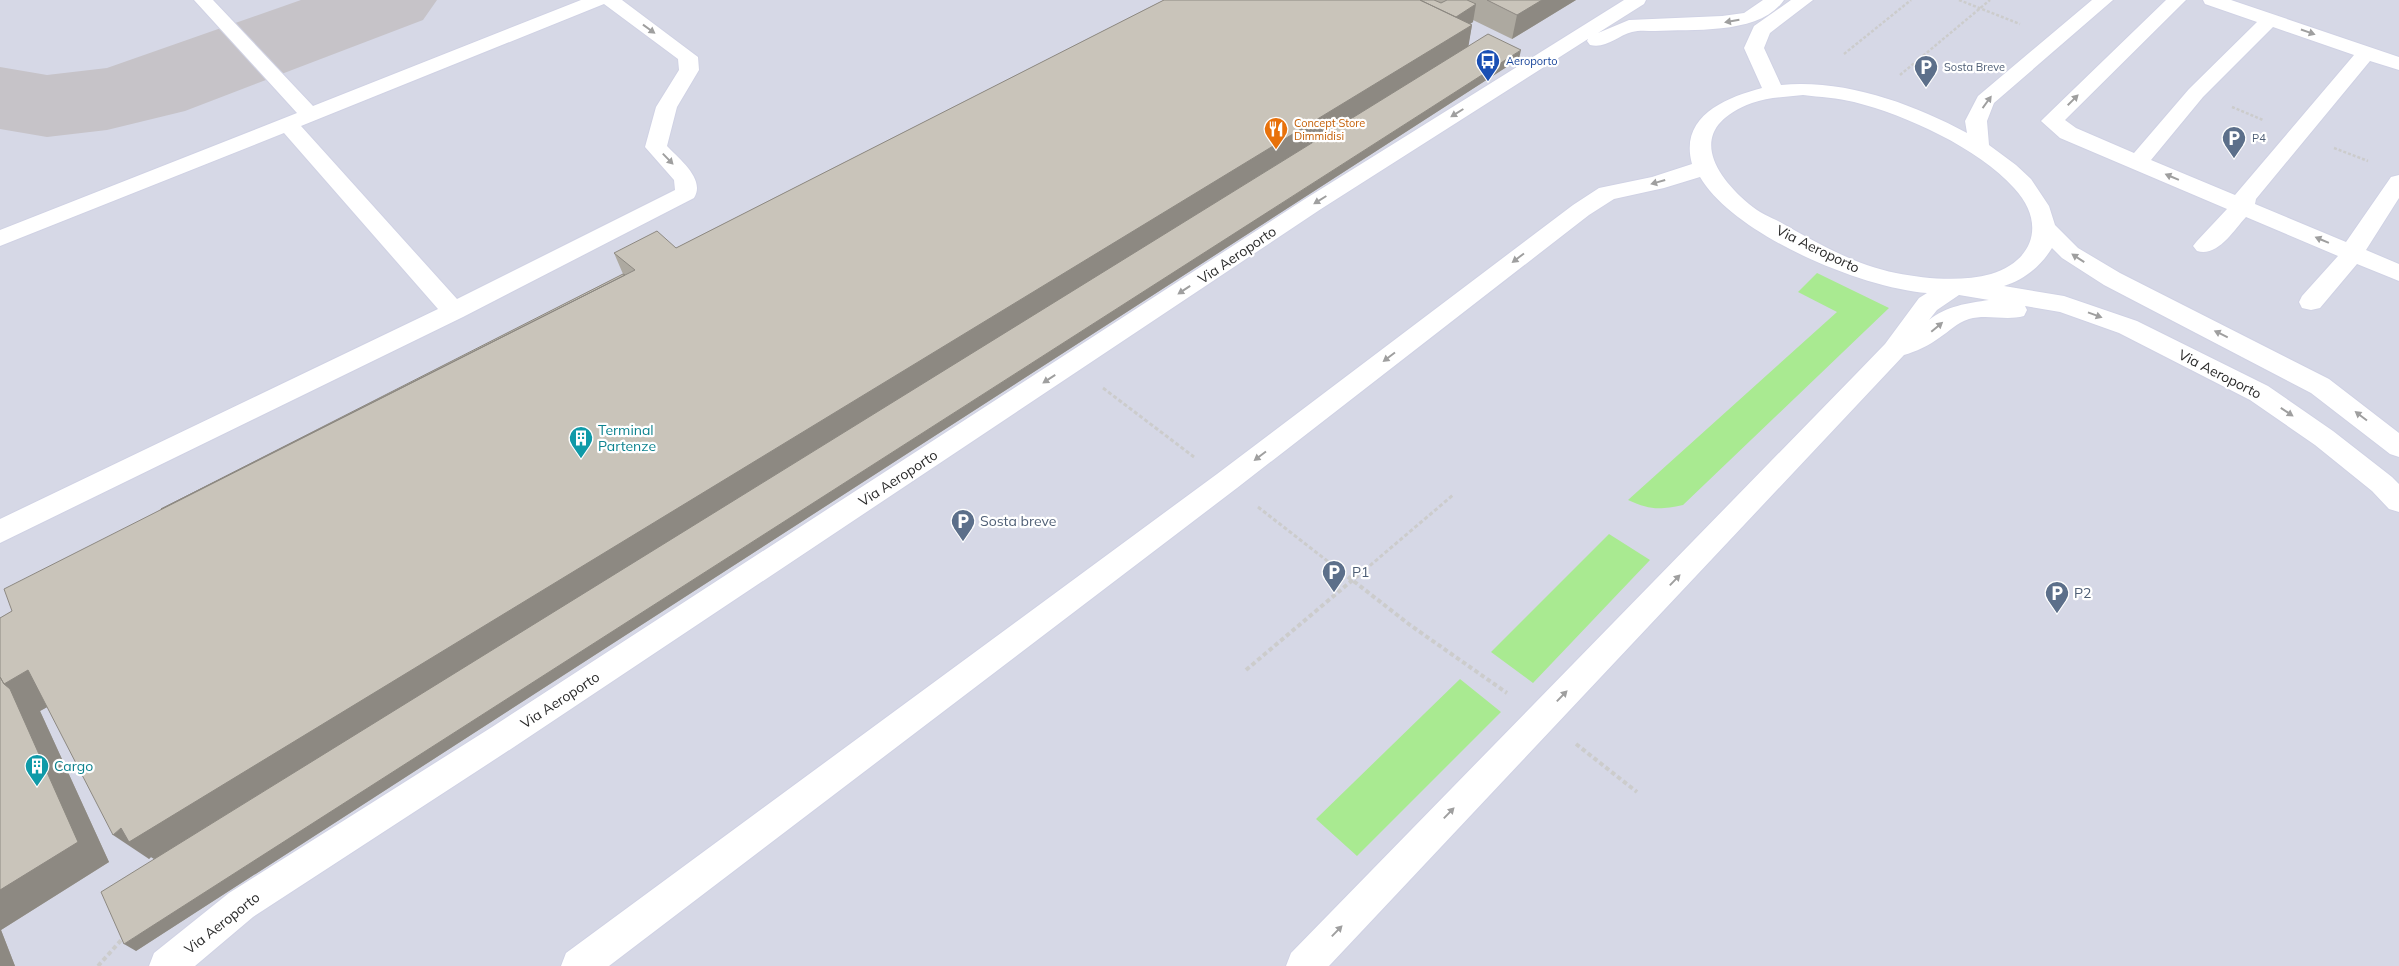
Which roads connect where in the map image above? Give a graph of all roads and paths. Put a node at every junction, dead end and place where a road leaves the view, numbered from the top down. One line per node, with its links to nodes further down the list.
1 (203, 0): 20 (lane)
2 (598, 0): 20 (lane)
3 (610, 0): 37 (lane, one-way to 37)
4 (1637, 0): 17 (lane, Via Aeroporto)
5 (1775, 0): 17 (lane, one-way to 17)
6 (1804, 0): 18 (lane)
7 (1912, 0): 14 (path)
8 (1990, 0): 16 (path)
9 (2104, 0): 23 (lane, one-way to 9)
10 (2177, 0): 24 (lane, one-way to 10)
11 (2212, 0): 12 (lane)
12 (2271, 19): 13 (lane, one-way to 13); 19 (lane)
13 (2366, 52): 15 (lane); 22 (lane)
14 (1844, 54)
15 (2399, 64)
16 (1897, 77)
17 (1499, 87): 39 (lane, Via Aeroporto, one-way to 39)
18 (1773, 91): 23 (lane, Via Aeroporto); 26 (lane, Via Aeroporto)
19 (2196, 93): 22 (path); 24 (lane)
20 (310, 115): 21 (lane)
21 (288, 124): 30 (lane); 37 (lane)
22 (2297, 133): 25 (path); 28 (lane)
23 (1979, 148): 29 (lane, Via Aeroporto)
24 (2138, 162): 28 (lane, one-way to 24)
25 (2373, 164)
26 (1704, 168): 34 (lane, Via Aeroporto); 41 (lane, one-way to 41)
27 (2399, 182): 32 (lane)
28 (2242, 206): 31 (lane); 32 (lane, one-way to 28)
29 (2044, 227): 34 (lane, Via Aeroporto); 40 (lane, Via Aeroporto, one-way to 29)
30 (0, 238)
31 (2205, 246)
32 (2353, 254): 33 (lane); 35 (lane)
33 (2399, 273)
34 (1955, 286): 36 (lane, Via Aeroporto); 38 (lane)
35 (2311, 302)
36 (2064, 304): 38 (lane, one-way to 36); 43 (lane, Via Aeroporto, one-way to 43)
37 (454, 311): 44 (lane)
38 (1894, 350): 47 (lane, one-way to 38)
39 (1071, 365): 41 (path); 51 (lane, Via Aeroporto, one-way to 51)
40 (2399, 446)
41 (1227, 481): 45 (path); 52 (lane)
42 (1453, 495): 45 (path)
43 (2399, 501)
44 (0, 532)
45 (1352, 580): 46 (path); 47 (path)
46 (1246, 670)
47 (1542, 717): 48 (path); 53 (lane, one-way to 47)
48 (1637, 792)
49 (130, 929): 50 (path)
50 (98, 966)
51 (167, 966)
52 (579, 966)
53 (1304, 966)

